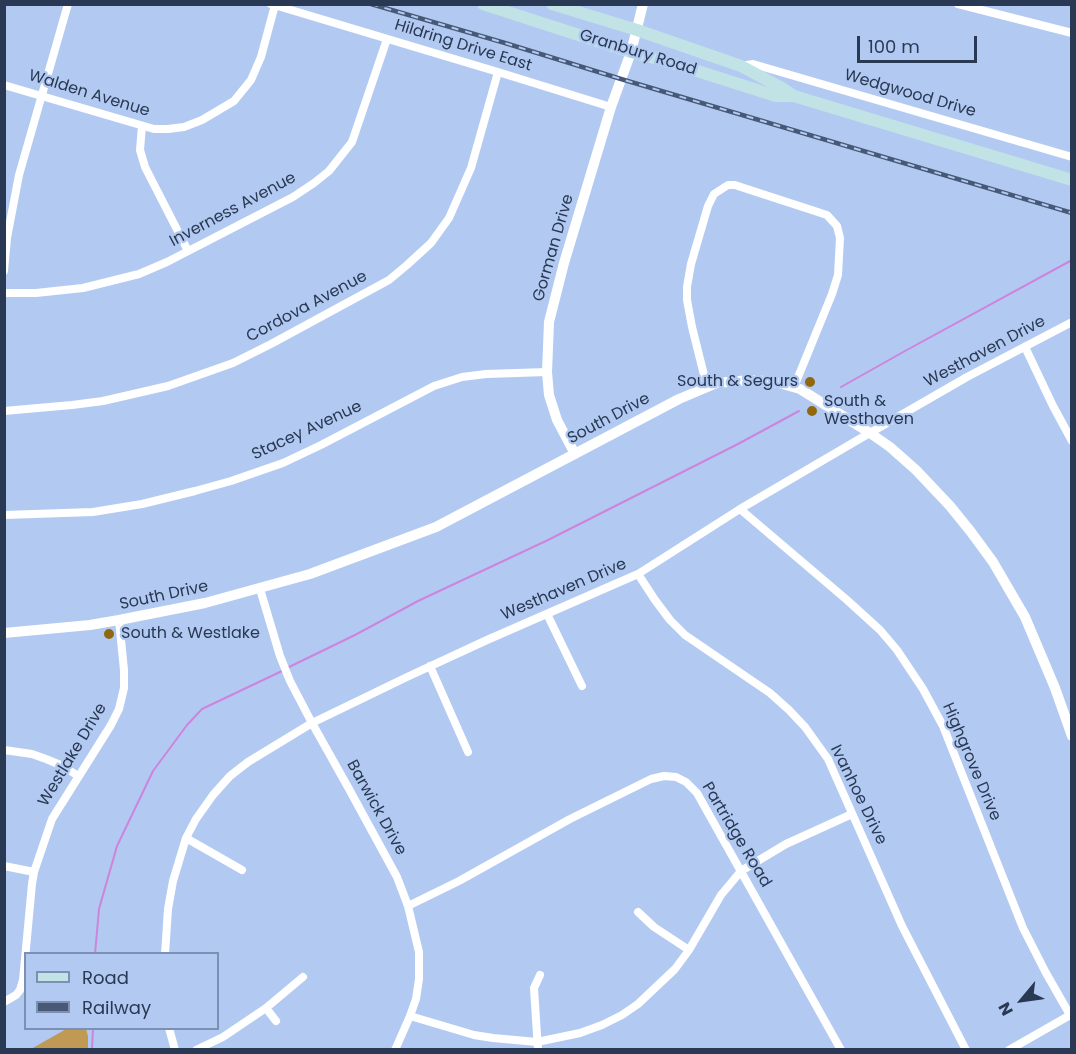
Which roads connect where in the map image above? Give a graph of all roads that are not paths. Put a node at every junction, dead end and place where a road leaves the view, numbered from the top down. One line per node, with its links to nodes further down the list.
1 (68, 4): 15 (street)
2 (483, 4): 10 (main road, Granbury Road)
3 (552, 4): 7 (main road, Granbury Road)
4 (644, 4): 7 (street, Gorman Drive)
5 (958, 4): 8 (street)
6 (273, 5): 9 (street, Hildring Drive East); 18 (street, Walden Avenue)
7 (637, 30): 10 (street, Gorman Drive); 12 (main road, Granbury Road)
8 (1071, 33)
9 (387, 39): 13 (street, Hildring Drive East); 21 (street, Inverness Avenue)
10 (631, 52): 11 (main road, Granbury Road); 17 (street, Gorman Drive)
11 (669, 62): 12 (main road); 16 (main road, Granbury Road)
12 (741, 66): 16 (main road, Granbury Road); 19 (street, Wedgwood Drive)
13 (498, 72): 17 (street, Hildring Drive East); 29 (street, Cordova Avenue)
14 (4, 85): 15 (street, Walden Avenue)
15 (42, 96): 18 (street, Walden Avenue); 22 (street)
16 (794, 96): 20 (main road, Granbury Road)
17 (611, 107): 26 (street, Gorman Drive)
18 (142, 126): 21 (street)
19 (1071, 157)
20 (1071, 180)
21 (188, 251): 23 (street, Inverness Avenue)
22 (4, 271)
23 (4, 293)
24 (1071, 322): 25 (street, Westhaven Drive)
25 (1025, 346): 30 (street, Westhaven Drive); 31 (street)
26 (547, 372): 32 (street, Gorman Drive); 34 (street, Stacey Avenue)
27 (707, 387): 28 (street, South Drive); 28 (street); 32 (street, South Drive)
28 (794, 387): 30 (street, South Drive)
29 (4, 411)
30 (870, 433): 33 (street, Westhaven Drive); 43 (street, South Drive)
31 (1071, 441)
32 (575, 454): 36 (street, South Drive)
33 (740, 509): 35 (street, Westhaven Drive); 63 (street, Highgrove Drive)
34 (4, 515)
35 (638, 574): 37 (street, Westhaven Drive); 47 (street, Ivanhoe Drive)
36 (260, 589): 38 (street, South Drive); 42 (street, Barwick Drive)
37 (548, 614): 40 (street, Westhaven Drive); 41 (street)
38 (119, 620): 39 (street, South Drive); 46 (street, Westlake Drive)
39 (4, 633)
40 (430, 666): 42 (street, Westhaven Drive); 45 (street)
41 (582, 686)
42 (312, 723): 48 (street, Westhaven Drive); 53 (street, Barwick Drive)
43 (1071, 736)
44 (4, 750): 46 (street)
45 (468, 752)
46 (78, 776): 52 (street, Westlake Drive)
47 (852, 814): 51 (street); 72 (street, Ivanhoe Drive)
48 (186, 838): 50 (street); 57 (street, Westhaven Drive)
49 (4, 866): 52 (street)
50 (242, 870)
51 (741, 871): 53 (street, Partridge Road); 55 (street); 71 (street, Partridge Road)
52 (34, 872): 56 (street, Westlake Drive)
53 (408, 906): 64 (street, Barwick Drive)
54 (638, 912): 55 (street)
55 (689, 950): 67 (street)
56 (26, 952)
57 (165, 952)
58 (24, 969): 61 (street, Westlake Drive)
59 (540, 975): 67 (street)
60 (303, 977): 62 (street)
61 (4, 1002)
62 (266, 1008): 65 (street); 69 (street)
63 (1071, 1014): 73 (street)
64 (410, 1016): 67 (street); 70 (street, Barwick Drive)
65 (276, 1021)
66 (169, 1030): 68 (street)
67 (537, 1046)
68 (175, 1050)
69 (196, 1050)
70 (395, 1050)
71 (841, 1050)
72 (966, 1050)
73 (1009, 1050)

